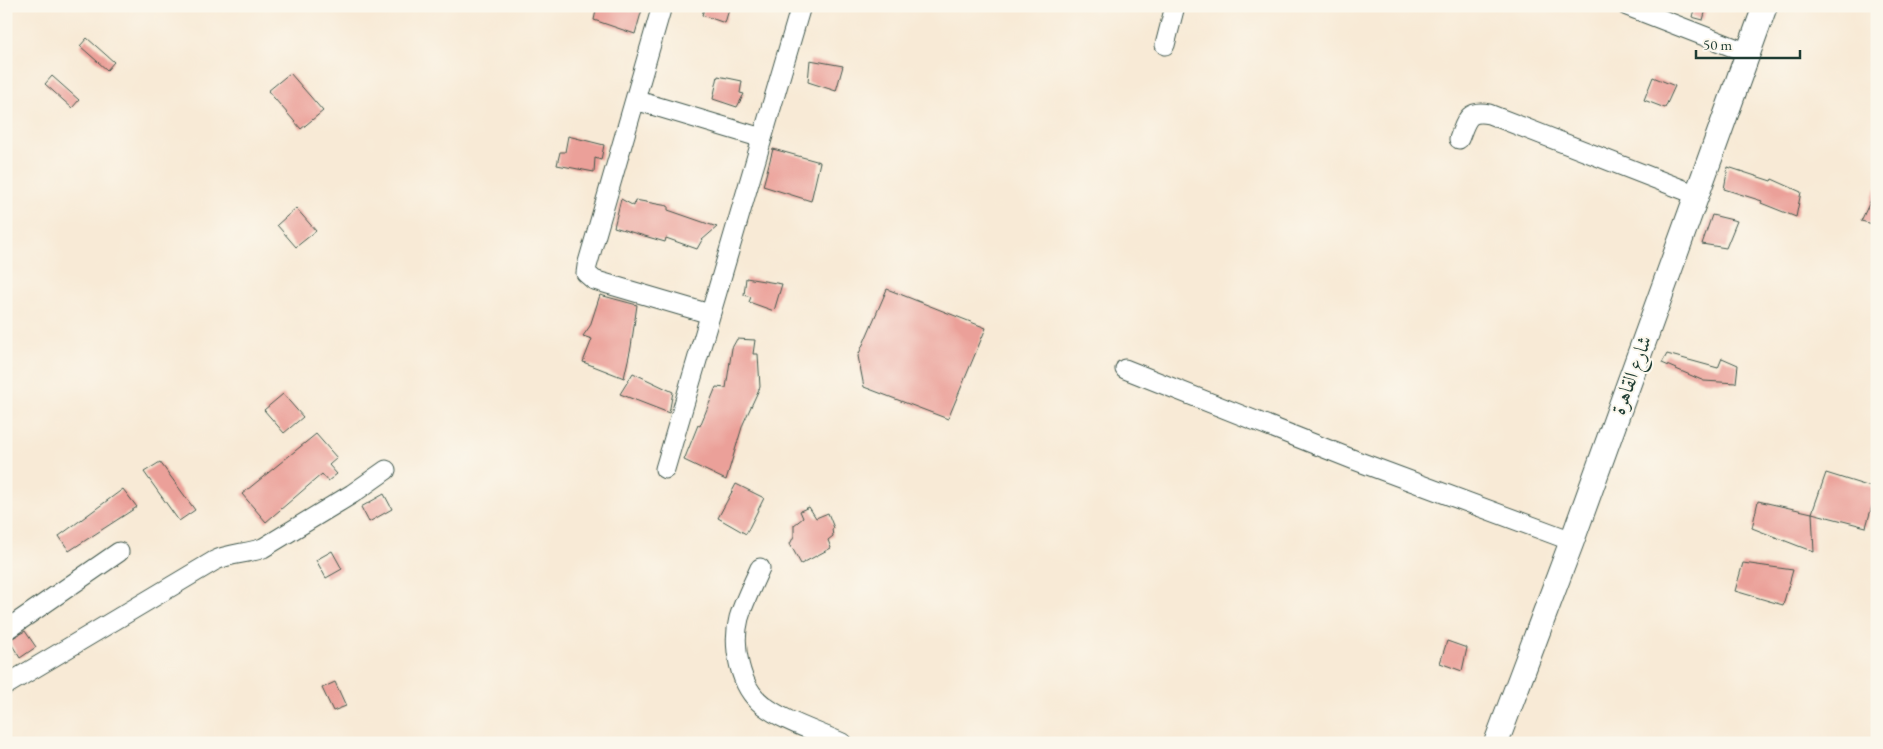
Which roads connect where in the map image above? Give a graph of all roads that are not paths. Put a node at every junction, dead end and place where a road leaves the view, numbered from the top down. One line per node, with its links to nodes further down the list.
1 (662, 6): 8 (street)
2 (802, 6): 9 (street)
3 (1175, 6): 6 (street)
4 (1627, 6): 7 (street)
5 (1765, 6): 7 (main road, شارع القاهرة)
6 (1165, 45)
7 (1748, 53): 11 (main road, شارع القاهرة)
8 (635, 100): 9 (street); 12 (street)
9 (762, 138): 12 (street)
10 (1459, 139): 11 (street)
11 (1697, 195): 16 (main road, شارع القاهرة)
12 (710, 314): 15 (street)
13 (1126, 369): 16 (street)
14 (386, 470): 20 (street)
15 (665, 470)
16 (1572, 541): 22 (main road, شارع القاهرة)
17 (118, 552): 19 (street)
18 (760, 568): 21 (street)
19 (6, 630)
20 (6, 685)
21 (842, 743)
22 (1496, 743)

